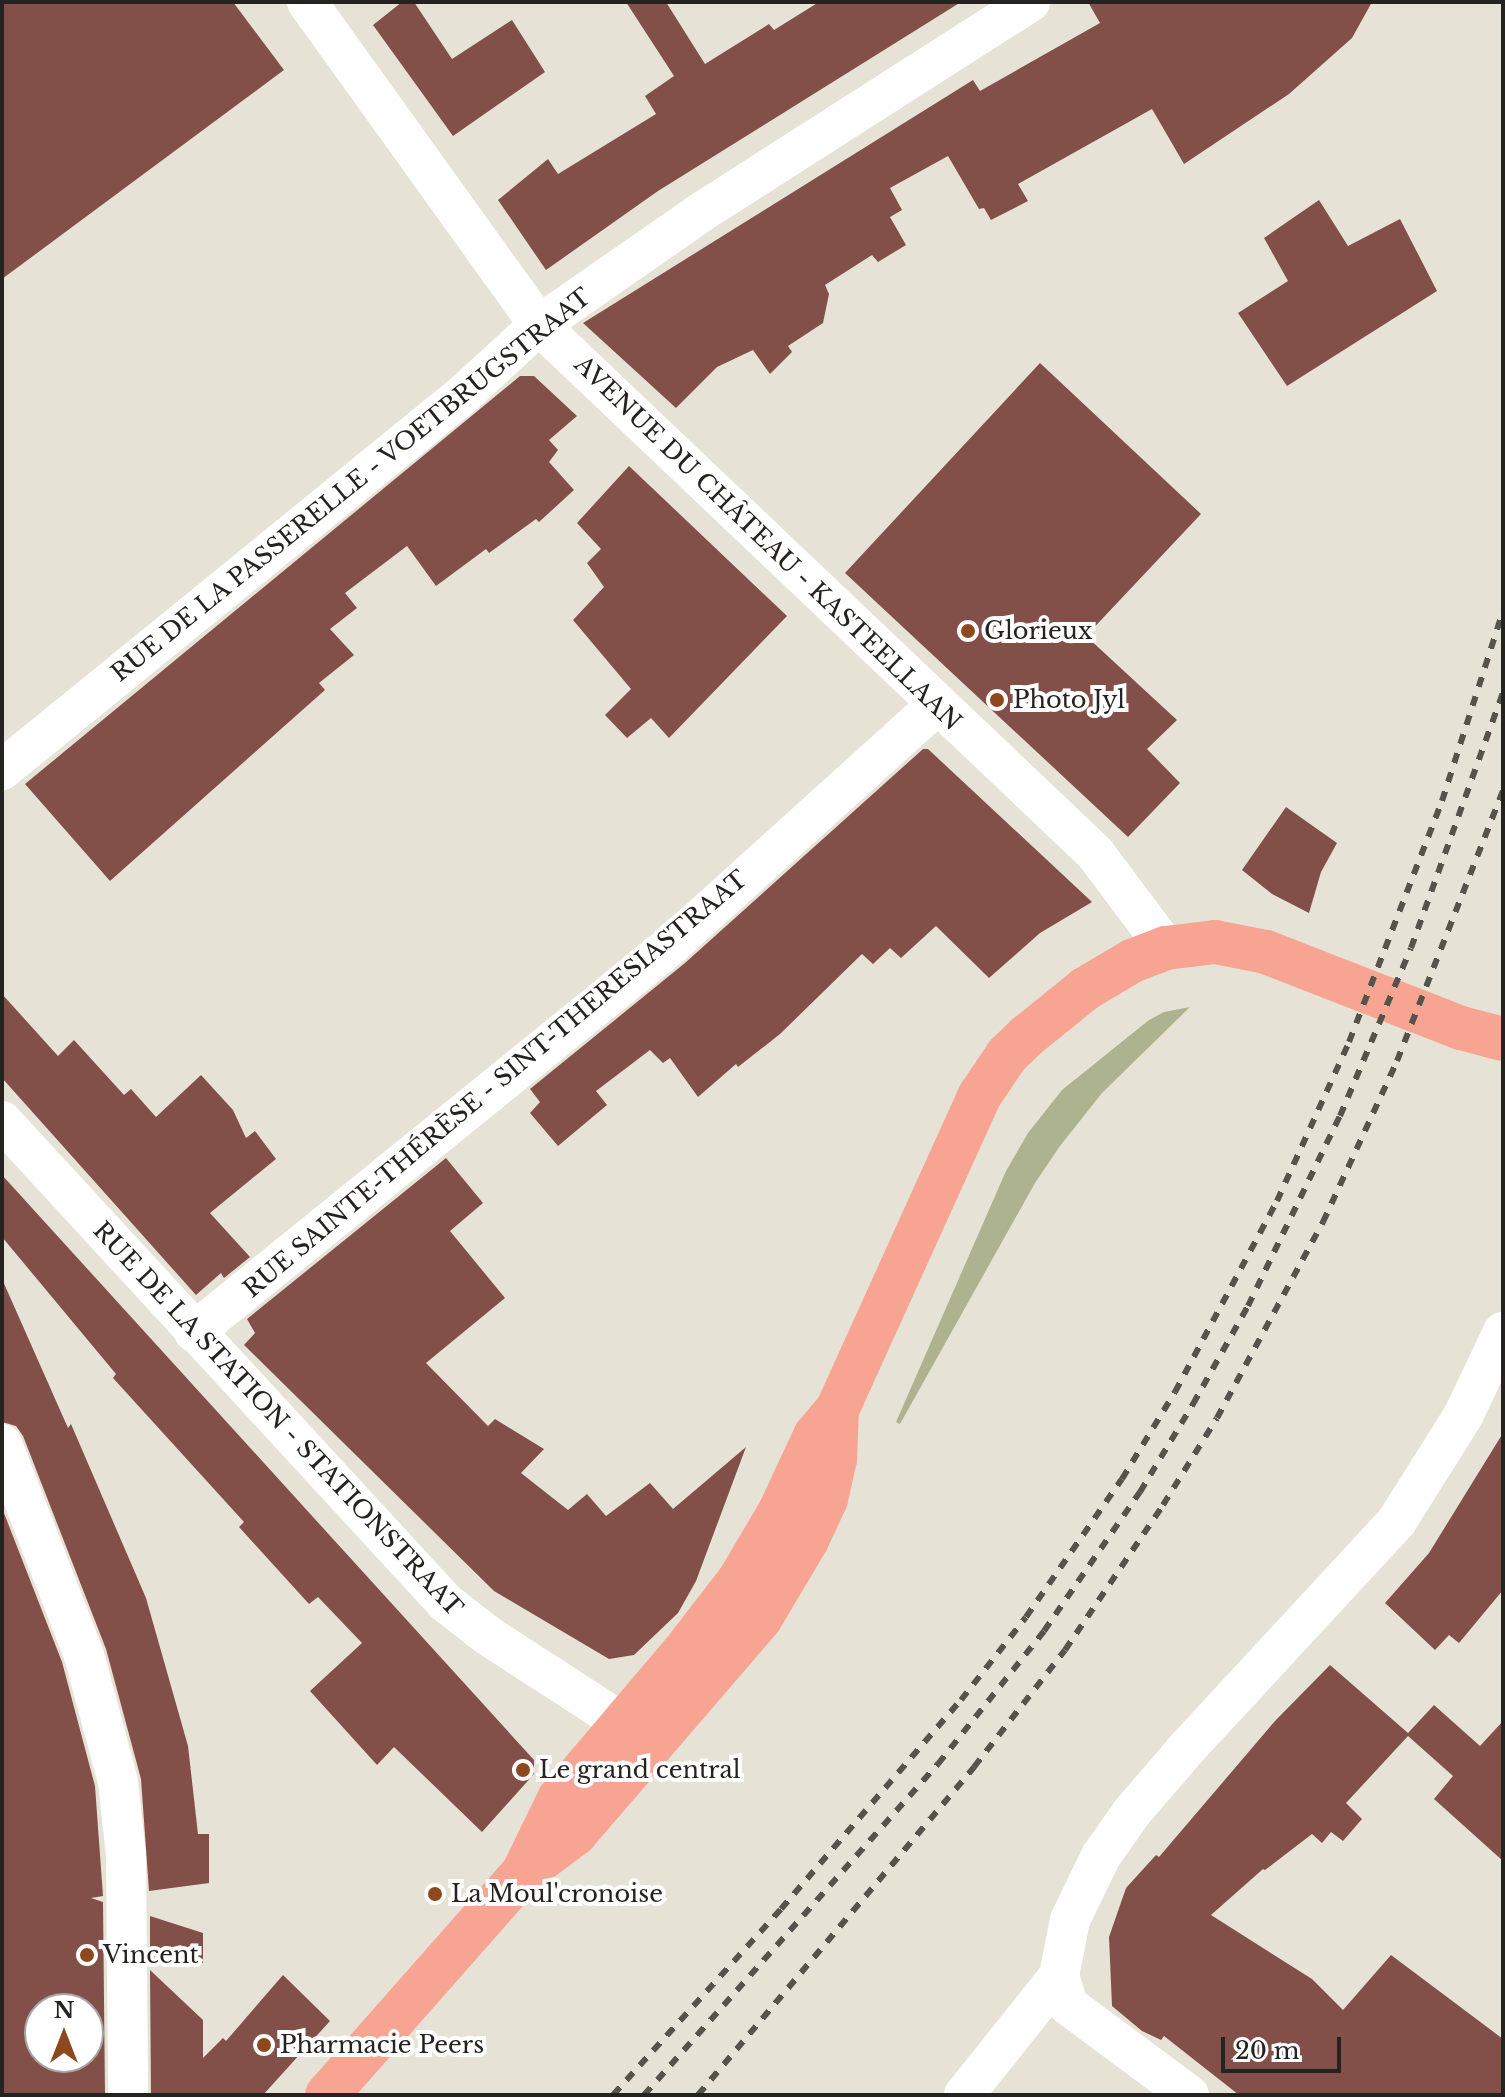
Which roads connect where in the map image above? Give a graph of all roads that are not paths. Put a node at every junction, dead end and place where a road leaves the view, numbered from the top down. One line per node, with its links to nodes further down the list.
1 (307, 2): 3 (street, AVENUE DU CHÂTEAU - KASTEELLAAN)
2 (1030, 2): 3 (street, RUE DE LA PASSERELLE - VOETBRUGSTRAAT)
3 (539, 325): 4 (street, AVENUE DU CHÂTEAU - KASTEELLAAN); 5 (street, RUE DE LA PASSERELLE - VOETBRUGSTRAAT)
4 (937, 705): 6 (street, AVENUE DU CHÂTEAU - KASTEELLAAN); 9 (street, RUE SAINTE-THÉRÈSE - SINT-THERESIASTRAAT)
5 (2, 770)
6 (1166, 948): 7 (main road); 12 (main road)
7 (1503, 1039)
8 (2, 1121): 9 (street, RUE DE LA STATION - STATIONSTRAAT)
9 (194, 1332): 12 (street, RUE DE LA STATION - STATIONSTRAAT)
10 (1503, 1332): 13 (street)
11 (2, 1444): 14 (street)
12 (637, 1736): 15 (main road)
13 (1059, 1976): 16 (street); 17 (street)
14 (128, 2095)
15 (327, 2095)
16 (964, 2095)
17 (1189, 2095)

